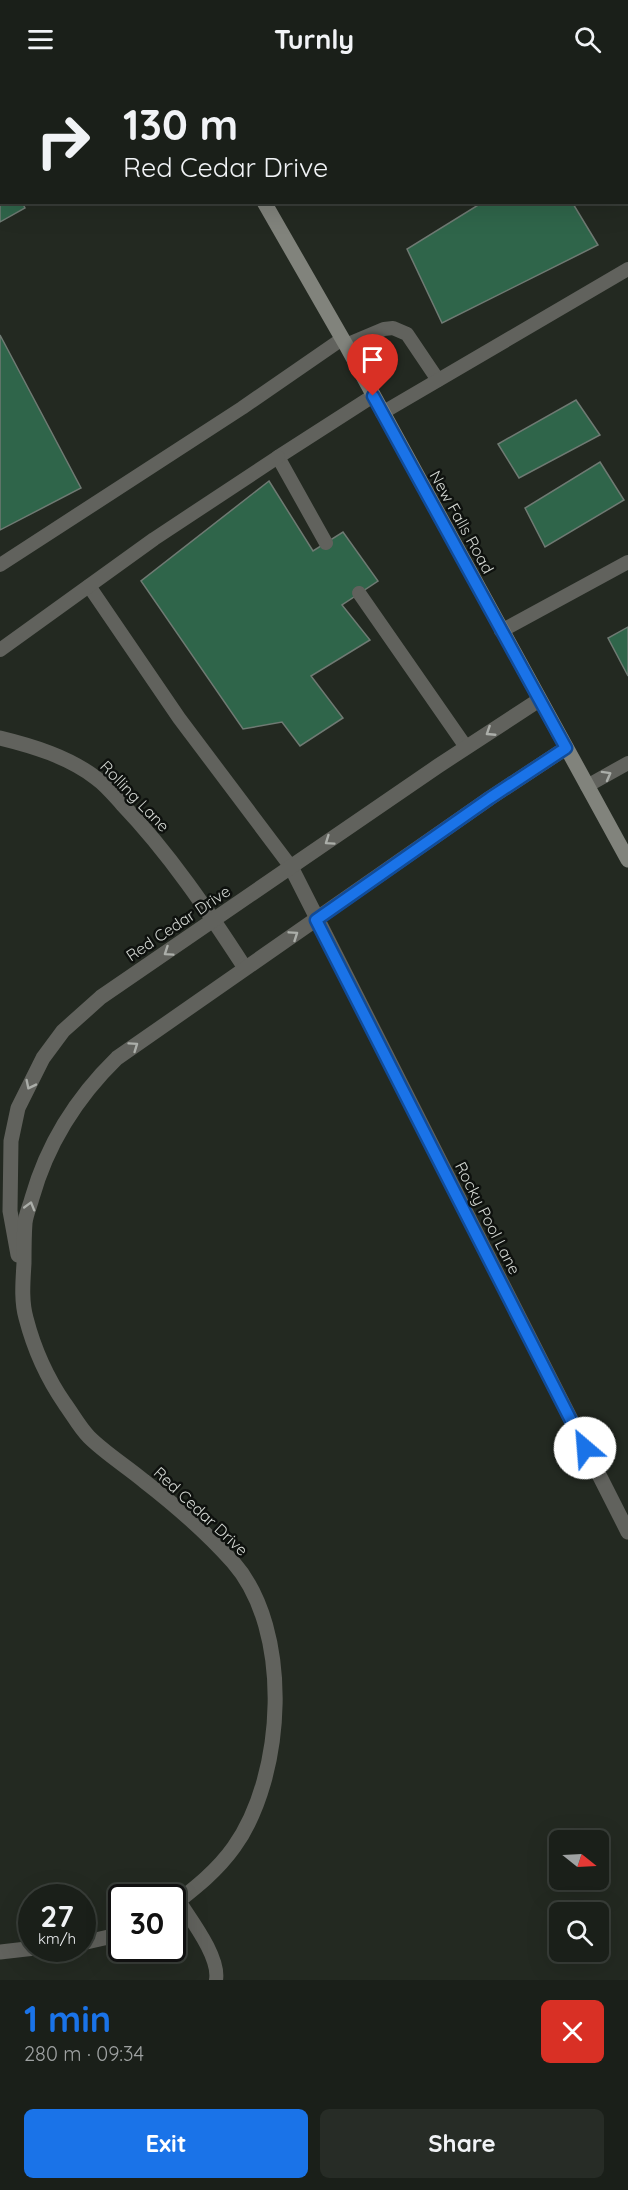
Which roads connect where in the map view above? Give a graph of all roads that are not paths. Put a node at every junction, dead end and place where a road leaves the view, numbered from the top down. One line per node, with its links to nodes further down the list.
1 (265, 204): 3 (main road, New Falls Road)
2 (628, 269): 4 (lane)
3 (344, 342): 4 (lane); 5 (main road, New Falls Road); 10 (lane)
4 (438, 380): 6 (lane)
5 (373, 396): 6 (main road, New Falls Road); 7 (lane)
6 (382, 413): 13 (main road, New Falls Road)
7 (278, 458): 8 (lane); 11 (lane)
8 (326, 543)
9 (628, 562): 13 (lane)
10 (0, 565)
11 (88, 586): 14 (lane); 22 (lane)
12 (359, 593): 17 (lane)
13 (501, 631): 15 (main road, New Falls Road)
14 (0, 650)
15 (539, 700): 17 (street, Red Cedar Drive, one-way to 17); 18 (main road, New Falls Road)
16 (0, 738): 24 (street, Rolling Lane)
17 (466, 747): 22 (street, Red Cedar Drive, one-way to 22)
18 (566, 748): 20 (main road, New Falls Road); 23 (street, Red Cedar Drive)
19 (628, 764): 20 (lane, one-way to 19)
20 (587, 786): 21 (main road, New Falls Road)
21 (628, 860)
22 (291, 867): 23 (street, Rocky Pool Lane); 24 (street, Red Cedar Drive)
23 (316, 920): 25 (street, Red Cedar Drive, one-way to 23); 27 (street, Rocky Pool Lane)
24 (214, 921): 25 (street, Rolling Lane); 26 (street, Red Cedar Drive, one-way to 26)
25 (245, 968): 26 (street, Red Cedar Drive, one-way to 25)
26 (22, 1285): 28 (street, Red Cedar Drive)
27 (628, 1532)
28 (186, 1895)
29 (186, 1917): 32 (lane)
30 (18, 1950): 31 (street)
31 (0, 1952)
32 (216, 1980)

